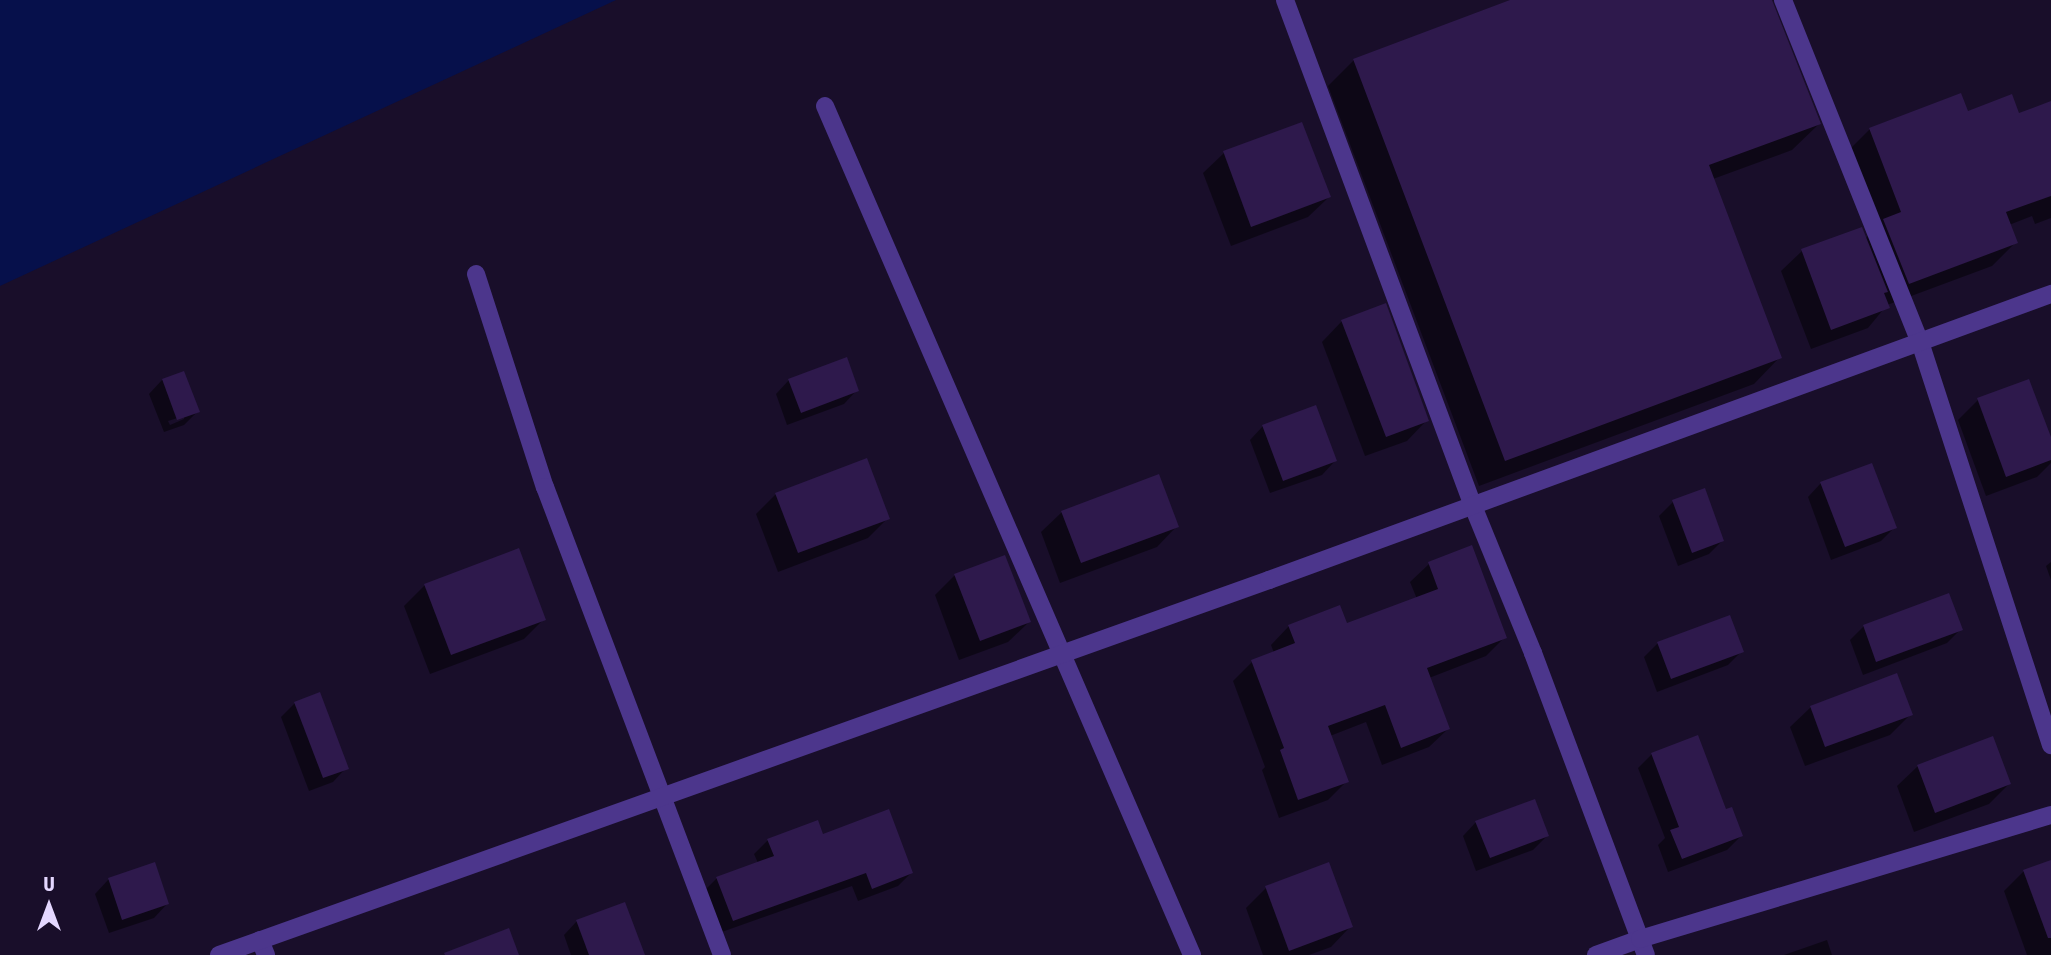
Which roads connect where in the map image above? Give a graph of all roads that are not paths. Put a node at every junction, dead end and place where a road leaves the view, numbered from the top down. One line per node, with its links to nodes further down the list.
1 (1286, 0): 7 (street)
2 (1783, 0): 6 (street)
3 (825, 106): 8 (street)
4 (476, 274): 10 (street)
5 (2051, 294): 6 (street)
6 (1920, 342): 7 (street); 9 (street)
7 (1474, 506): 8 (street); 13 (street)
8 (1060, 655): 10 (street); 16 (street)
9 (2051, 745)
10 (665, 796): 12 (street); 15 (street)
11 (2051, 815): 13 (street)
12 (263, 947): 14 (street)
13 (1643, 947): 17 (street)
14 (219, 955)
15 (722, 955)
16 (1192, 955)
17 (1596, 955)

